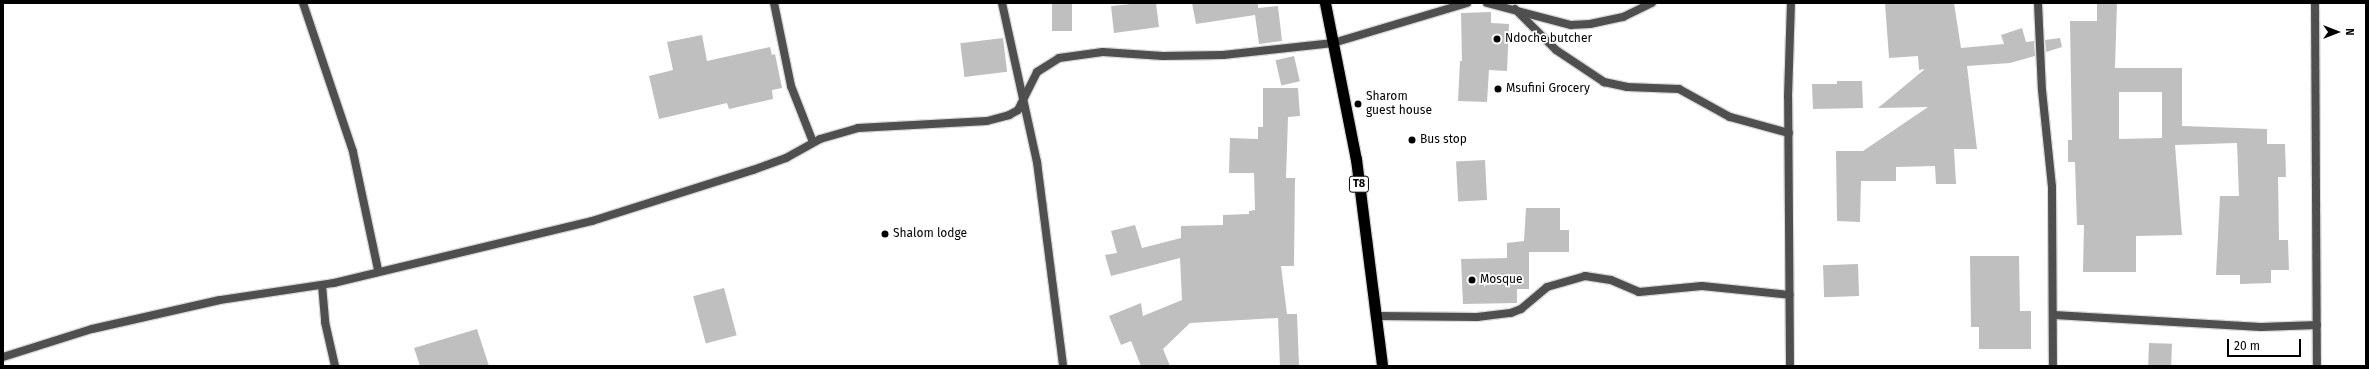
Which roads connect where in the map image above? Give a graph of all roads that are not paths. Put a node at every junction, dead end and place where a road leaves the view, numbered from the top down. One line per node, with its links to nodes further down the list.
1 (303, 3): 16 (street)
2 (774, 3): 15 (street)
3 (1002, 3): 13 (street)
4 (1325, 3): 12 (highway, T8)
5 (1467, 3): 12 (street)
6 (1487, 3): 11 (street)
7 (1652, 3): 11 (street)
8 (1791, 3): 14 (street)
9 (2038, 3): 19 (street)
10 (2315, 3): 21 (street)
11 (1515, 8): 14 (street)
12 (1333, 43): 13 (street); 20 (highway, T8)
13 (1022, 101): 15 (street); 24 (street)
14 (1789, 133): 18 (street)
15 (814, 142): 16 (street)
16 (378, 270): 17 (street)
17 (322, 285): 22 (street); 23 (street)
18 (1790, 295): 20 (street); 26 (street)
19 (2054, 315): 21 (street); 27 (street)
20 (1378, 316): 25 (highway, T8)
21 (2317, 325): 28 (street)
22 (3, 357)
23 (334, 366)
24 (1063, 366)
25 (1382, 366)
26 (1790, 366)
27 (2053, 366)
28 (2317, 366)

